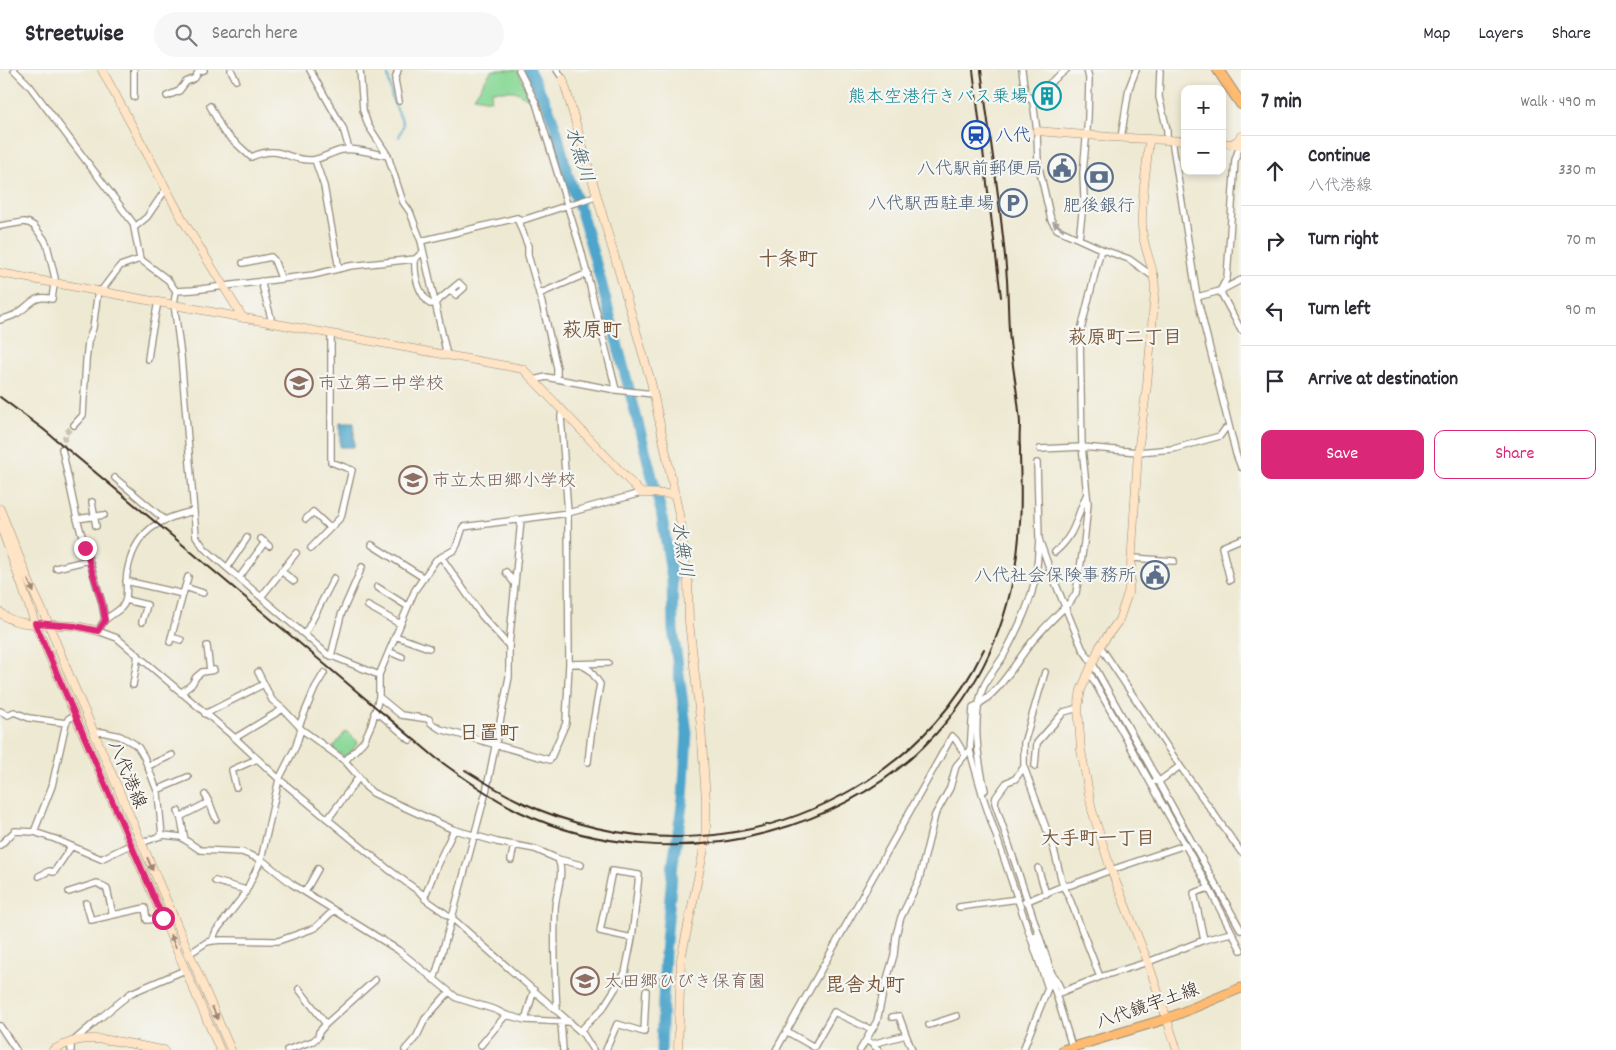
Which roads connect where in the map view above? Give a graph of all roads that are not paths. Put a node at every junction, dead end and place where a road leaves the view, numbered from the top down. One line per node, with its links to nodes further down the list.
1 (14, 70): 46 (street)
2 (102, 70): 41 (street)
3 (134, 70): 23 (street)
4 (204, 70): 21 (street)
5 (231, 70): 20 (street)
6 (310, 70): 38 (street)
7 (360, 70): 39 (street)
8 (398, 70): 24 (street)
9 (520, 70): 43 (street)
10 (558, 70): 19 (street)
11 (565, 70): 19 (street)
12 (1022, 70): 25 (street)
13 (1066, 70): 25 (street)
14 (1087, 70): 29 (street)
15 (1136, 70): 31 (street)
16 (1160, 70): 33 (street)
17 (1218, 70): 26 (highway)
18 (1224, 70): 22 (highway)
19 (563, 79): 42 (street)
20 (236, 80)
21 (167, 96)
22 (1241, 96)
23 (134, 97)
24 (399, 101)
25 (1034, 102): 28 (street)
26 (1241, 104)
27 (210, 106): 40 (street)
28 (1037, 131): 29 (street); 47 (street, one-way to 28)
29 (1087, 135): 31 (street); 47 (street)
30 (1241, 136): 36 (street)
31 (1121, 138): 32 (street)
32 (1149, 139): 33 (street); 57 (street)
33 (1170, 140): 34 (street); 68 (street)
34 (1181, 141)
35 (1226, 143): 36 (street)
36 (1232, 144): 37 (street)
37 (1241, 145): 66 (street)
38 (349, 149): 39 (street); 40 (street)
39 (388, 156): 48 (street)
40 (315, 160): 54 (street)
41 (166, 189): 46 (street); 62 (street)
42 (596, 196): 43 (street); 82 (street)
43 (566, 205): 44 (street); 56 (street)
44 (517, 218): 48 (street); 67 (street)
45 (0, 226): 61 (street)
46 (135, 227): 51 (street)
47 (1079, 239): 49 (street)
48 (421, 241): 50 (street)
49 (1101, 249): 57 (street); 86 (street)
50 (424, 252): 52 (street); 70 (street)
51 (140, 258): 64 (street); 65 (street)
52 (415, 259): 54 (street); 70 (street)
53 (243, 263): 58 (street)
54 (339, 269): 58 (street)
55 (0, 273): 61 (street)
56 (588, 273): 67 (street); 81 (street)
57 (1155, 276): 89 (street)
58 (281, 278): 59 (street)
59 (261, 280): 62 (street); 74 (street)
60 (1241, 280): 66 (street)
61 (53, 282): 64 (street); 73 (street)
62 (224, 286): 65 (street); 72 (street)
63 (451, 290): 70 (street)
64 (99, 291): 69 (street); 84 (street)
65 (176, 291): 71 (street)
66 (1220, 291): 68 (street); 75 (street)
67 (539, 294): 79 (street)
68 (1197, 297): 85 (street)
69 (158, 302): 71 (street); 78 (street)
70 (435, 303): 77 (street)
71 (174, 304): 72 (street); 99 (street)
72 (243, 318): 74 (street)
73 (0, 320)
74 (270, 323): 76 (street)
75 (1241, 330)
76 (331, 335): 77 (street); 109 (street)
77 (447, 355): 80 (street)
78 (148, 359)
79 (557, 378): 80 (street); 81 (street)
80 (534, 380): 83 (street)
81 (619, 391): 82 (street)
82 (653, 394): 95 (street)
83 (562, 410): 94 (street); 100 (street)
84 (74, 425)
85 (1230, 427): 89 (street); 90 (street)
86 (1082, 447): 88 (street); 89 (street); 96 (street)
87 (62, 449): 103 (street)
88 (1040, 449)
89 (1138, 452): 119 (street)
90 (1239, 453): 92 (street)
91 (1036, 463): 111 (street)
92 (1241, 466)
93 (115, 478): 105 (street)
94 (645, 493): 95 (street); 100 (street)
95 (675, 494): 294 (street)
96 (1087, 494): 116 (street); 144 (street)
97 (92, 502): 102 (street)
98 (0, 508): 149 (street, 八代港線, one-way to 149)
99 (194, 510): 105 (street); 124 (street)
100 (568, 513): 106 (street); 164 (street)
101 (104, 515): 102 (street)
102 (95, 516): 103 (street); 108 (street)
103 (77, 519): 120 (street)
104 (306, 519): 109 (street)
105 (165, 520): 132 (street)
106 (521, 520): 118 (street); 136 (street)
107 (0, 524): 148 (street, 八代港線)
108 (96, 526)
109 (330, 528): 115 (street)
110 (247, 538): 124 (street)
111 (1039, 539): 125 (street); 126 (street)
112 (1241, 539): 134 (street)
113 (265, 542): 130 (street)
114 (372, 545): 131 (street)
115 (311, 548)
116 (1055, 552)
117 (295, 557): 127 (street)
118 (442, 558): 131 (street); 156 (street)
119 (1133, 558): 121 (street); 157 (street)
120 (89, 560): 123 (street); 146 (street)
121 (1174, 561)
122 (362, 567): 161 (street)
123 (56, 568)
124 (226, 568): 130 (street)
125 (1037, 568): 126 (street); 175 (street)
126 (1050, 570): 144 (street)
127 (281, 571): 135 (street); 140 (street)
128 (506, 572): 136 (street)
129 (188, 578): 138 (street)
130 (239, 578): 140 (street)
131 (424, 578): 143 (street)
132 (126, 580): 138 (street); 141 (street)
133 (331, 580): 152 (street)
134 (1230, 580)
135 (294, 581)
136 (515, 584): 156 (street)
137 (377, 587): 143 (street)
138 (184, 591): 139 (street); 154 (street)
139 (203, 593)
140 (261, 597): 152 (street)
141 (126, 600): 146 (street); 147 (street)
142 (368, 606): 150 (street)
143 (407, 606): 150 (street)
144 (1064, 608): 166 (street); 175 (street)
145 (0, 612): 148 (street)
146 (105, 620): 151 (street)
147 (142, 622)
148 (35, 623): 149 (street); 181 (street, 八代港線)
149 (49, 624): 151 (street); 184 (street, 八代港線)
150 (400, 624): 153 (street)
151 (98, 631): 160 (street)
152 (305, 634): 161 (street)
153 (395, 636): 158 (street); 159 (street)
154 (181, 640)
155 (207, 646): 173 (street)
156 (509, 646): 189 (street)
157 (1100, 646): 166 (street); 197 (street)
158 (429, 648)
159 (390, 652): 162 (street); 170 (street)
160 (138, 655): 172 (street); 173 (street)
161 (331, 656): 170 (street)
162 (402, 657)
163 (608, 663): 165 (street)
164 (569, 664): 165 (street); 189 (street)
165 (580, 664): 194 (street)
166 (1093, 668): 176 (street); 202 (street); 203 (street)
167 (258, 672): 171 (street)
168 (1045, 672): 187 (street)
169 (324, 673): 183 (street)
170 (379, 675): 174 (street)
171 (264, 684): 177 (street); 180 (street)
172 (133, 685)
173 (181, 693): 180 (street)
174 (379, 697): 179 (street); 189 (street)
175 (979, 705): 190 (street); 238 (street)
176 (1078, 708): 188 (street); 228 (street)
177 (283, 709): 183 (street); 185 (street)
178 (0, 711): 182 (street)
179 (374, 713): 186 (street); 193 (street)
180 (205, 714): 185 (street)
181 (76, 717): 182 (street); 217 (street, 八代港線)
182 (66, 723): 211 (street)
183 (300, 727): 193 (street); 201 (street)
184 (94, 733): 195 (street); 215 (street, 八代港線)
185 (235, 738): 192 (street)
186 (410, 740)
187 (1024, 743): 188 (street); 198 (street)
188 (1038, 743): 196 (street)
189 (496, 745): 212 (street)
190 (967, 753): 238 (street); 274 (street); 276 (street)
191 (172, 755): 195 (street)
192 (257, 759): 201 (street); 204 (street)
193 (345, 761): 200 (street)
194 (588, 762)
195 (148, 766): 205 (street)
196 (1035, 766)
197 (1180, 766): 202 (street); 221 (street)
198 (1024, 767): 231 (street); 238 (street)
199 (188, 777): 205 (street)
200 (359, 778): 209 (street); 210 (street)
201 (279, 779): 209 (street); 223 (street)
202 (1158, 782): 203 (street); 245 (street)
203 (1152, 785): 218 (street)
204 (236, 787)
205 (157, 790): 213 (street)
206 (205, 795): 207 (street)
207 (209, 802): 208 (street); 214 (street)
208 (216, 819)
209 (328, 819): 237 (street)
210 (454, 830): 212 (street); 237 (street)
211 (34, 832): 216 (street); 220 (street)
212 (474, 835): 219 (street); 244 (street)
213 (162, 836): 214 (street); 215 (street)
214 (185, 840): 223 (street)
215 (141, 843): 251 (street, 八代港線, one-way to 251)
216 (0, 845)
217 (130, 845): 220 (street); 243 (street, 八代港線)
218 (1185, 845): 228 (street); 232 (street)
219 (514, 846): 222 (street); 224 (street)
220 (71, 847): 229 (street)
221 (1241, 852)
222 (558, 859): 225 (street); 263 (street)
223 (261, 860): 234 (street); 235 (street)
224 (511, 860)
225 (580, 865)
226 (1038, 868): 236 (street)
227 (318, 869): 235 (street)
228 (1111, 870): 231 (street); 252 (street)
229 (39, 876)
230 (215, 881): 234 (street)
231 (1063, 886): 236 (street); 254 (street)
232 (1209, 888): 246 (street); 248 (street)
233 (72, 889): 242 (street)
234 (246, 890): 249 (street)
235 (305, 892): 241 (street)
236 (1046, 894): 238 (street)
237 (425, 896): 244 (street)
238 (1022, 902): 240 (street); 262 (street); 299 (street)
239 (86, 903): 242 (street)
240 (959, 907)
241 (334, 910): 249 (street); 256 (street)
242 (113, 915): 243 (street)
243 (163, 918): 253 (street, 八代港線, one-way to 243)
244 (452, 918): 256 (street); 259 (street)
245 (1241, 930)
246 (1231, 933): 248 (street); 250 (street)
247 (632, 938): 247 (street); 275 (street)
248 (1204, 940): 252 (street)
249 (212, 941): 251 (street)
250 (1241, 950)
251 (189, 954): 288 (street, 八代港線, one-way to 288)
252 (1148, 962): 254 (street); 267 (street)
253 (185, 970): 281 (street); 287 (street, 八代港線)
254 (1100, 977): 262 (street)
255 (376, 980): 271 (street)
256 (434, 980): 261 (street)
257 (1241, 988): 267 (main road, 八代鏡宇土線)
258 (299, 989): 271 (street)
259 (534, 990): 263 (street); 268 (street)
260 (646, 991): 293 (street)
261 (449, 992): 264 (street); 290 (street)
262 (1059, 993): 283 (street)
263 (557, 1011): 270 (street)
264 (506, 1015): 268 (street); 280 (street)
265 (958, 1016): 272 (street)
266 (892, 1017): 277 (street)
267 (1166, 1019): 283 (main road, 八代鏡宇土線); 300 (street)
268 (525, 1020): 269 (street)
269 (561, 1022): 270 (street); 291 (street)
270 (570, 1022): 275 (street)
271 (326, 1024): 289 (street)
272 (929, 1025)
273 (0, 1026): 284 (street)
274 (872, 1030): 276 (street); 278 (street)
275 (580, 1031): 292 (street)
276 (786, 1031): 295 (street)
277 (906, 1035): 279 (street); 298 (street)
278 (866, 1040): 279 (street); 296 (street)
279 (872, 1044): 297 (street)
280 (482, 1045)
281 (71, 1047): 282 (street); 285 (street)
282 (149, 1049): 286 (street)
283 (1070, 1049)
284 (16, 1050)
285 (53, 1050)
286 (164, 1050)
287 (220, 1050)
288 (231, 1050)
289 (287, 1050)
290 (405, 1050)
291 (563, 1050)
292 (593, 1050)
293 (606, 1050)
294 (678, 1050)
295 (776, 1050)
296 (860, 1050)
297 (879, 1050)
298 (912, 1050)
299 (1023, 1050)
300 (1177, 1050)

